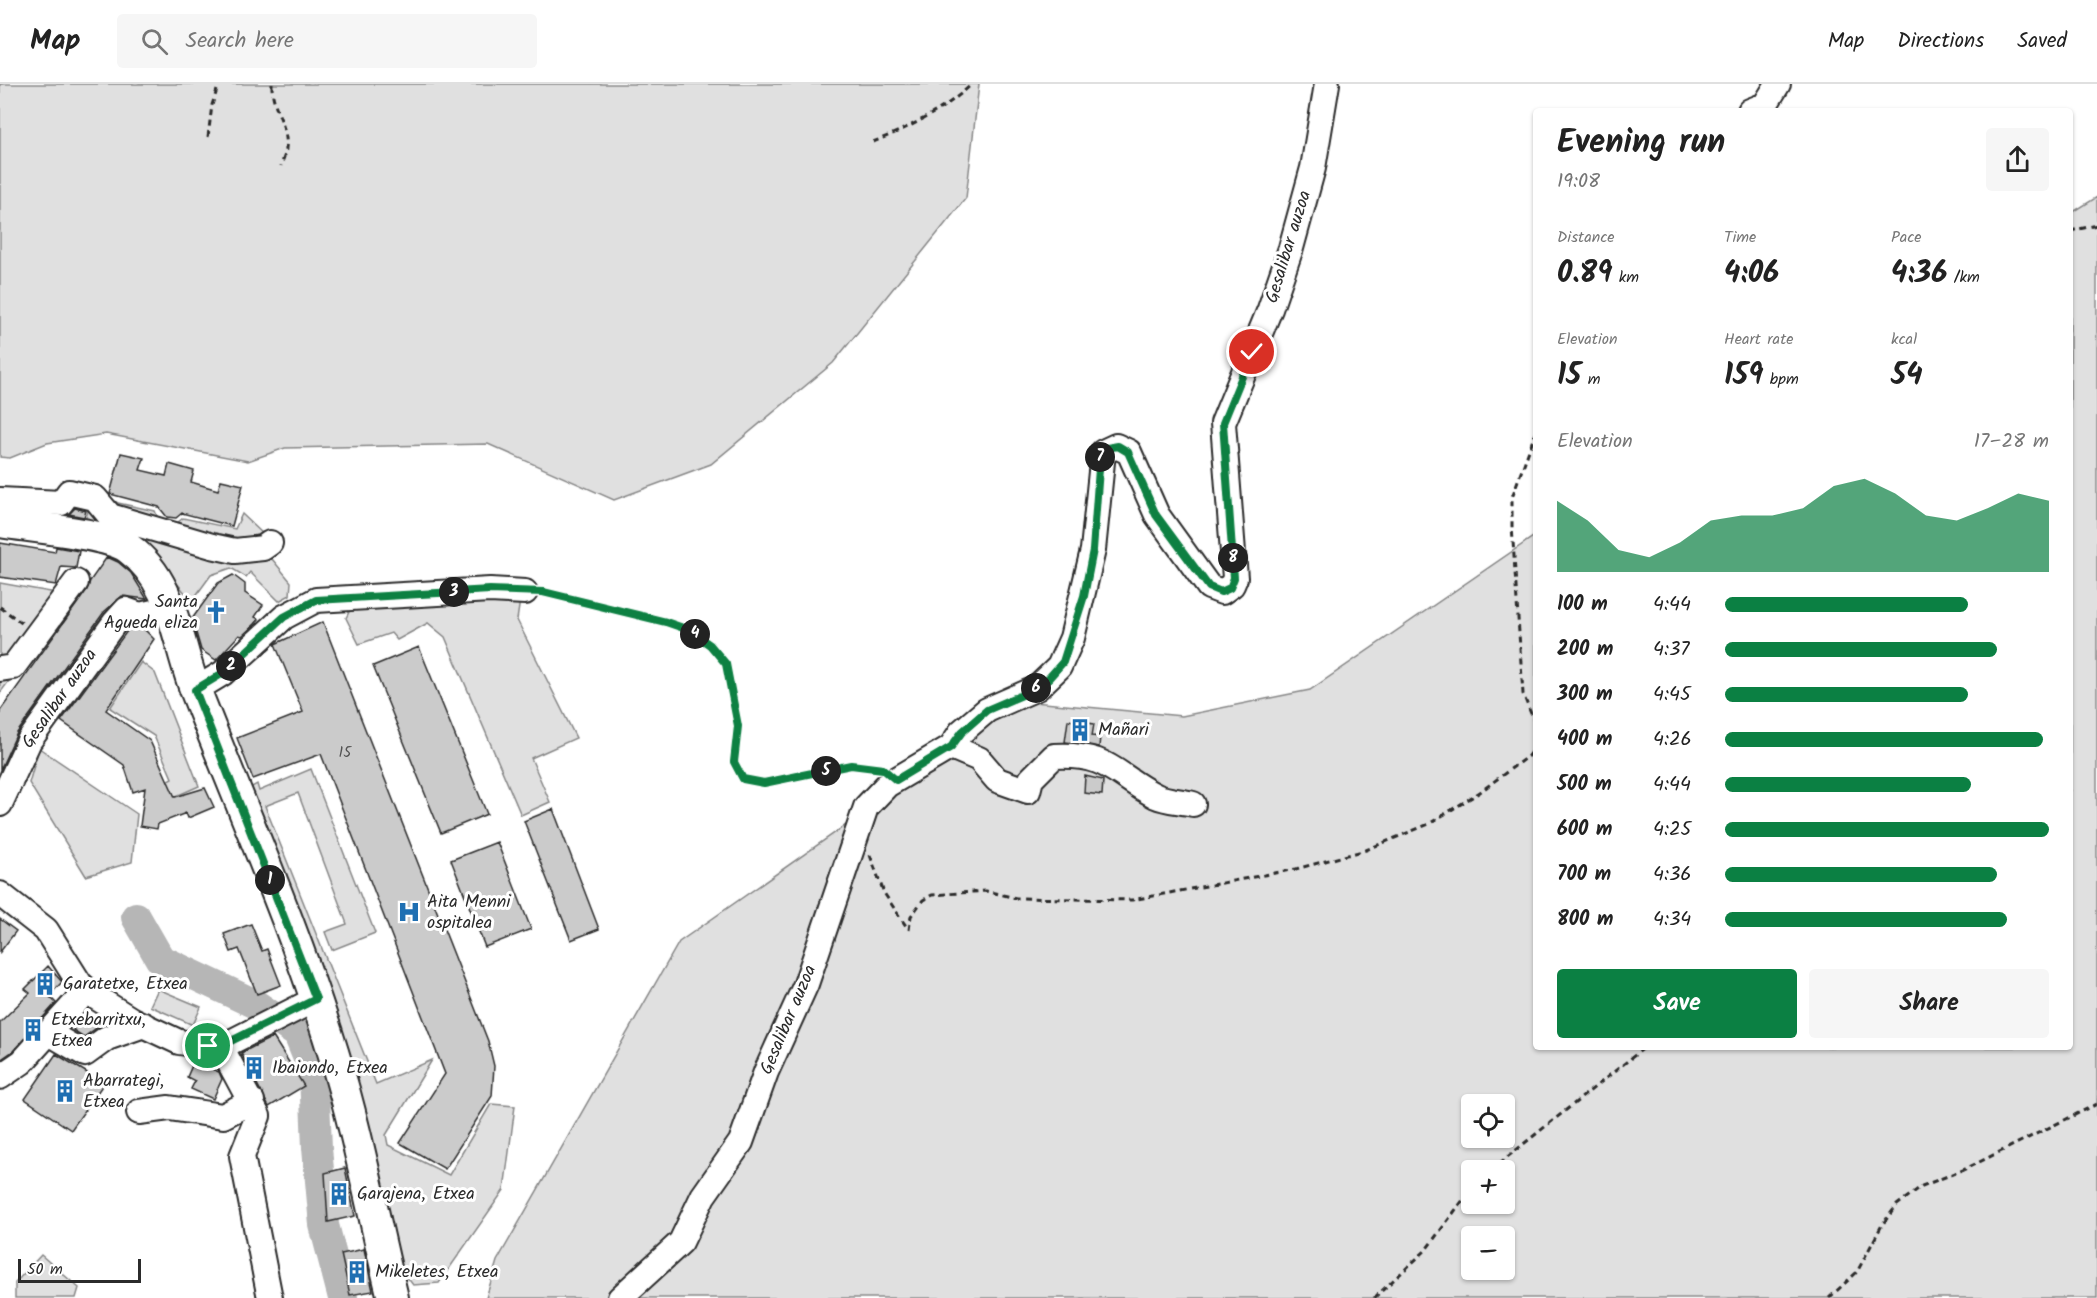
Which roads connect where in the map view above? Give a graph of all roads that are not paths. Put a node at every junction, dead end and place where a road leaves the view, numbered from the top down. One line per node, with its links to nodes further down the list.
1 (1327, 84): 12 (street, Gesalibar auzoa)
2 (1778, 84): 3 (street)
3 (1758, 108)
4 (0, 500): 6 (street)
5 (0, 522): 9 (main road)
6 (270, 543)
7 (76, 582): 10 (street)
8 (525, 592): 11 (street)
9 (171, 608): 11 (main road); 13 (street, Gesalibar auzoa)
10 (0, 669)
11 (195, 690): 17 (main road)
12 (951, 747): 14 (street); 26 (street, Gesalibar auzoa)
13 (0, 804)
14 (1192, 804)
15 (0, 894): 16 (street)
16 (87, 990): 18 (street); 19 (street)
17 (305, 1005): 20 (street); 25 (main road)
18 (144, 1025): 19 (street); 20 (street)
19 (49, 1033): 21 (street)
20 (220, 1045): 22 (street)
21 (0, 1077)
22 (255, 1108): 23 (street); 24 (street)
23 (139, 1112)
24 (270, 1298)
25 (393, 1298)
26 (620, 1298)

